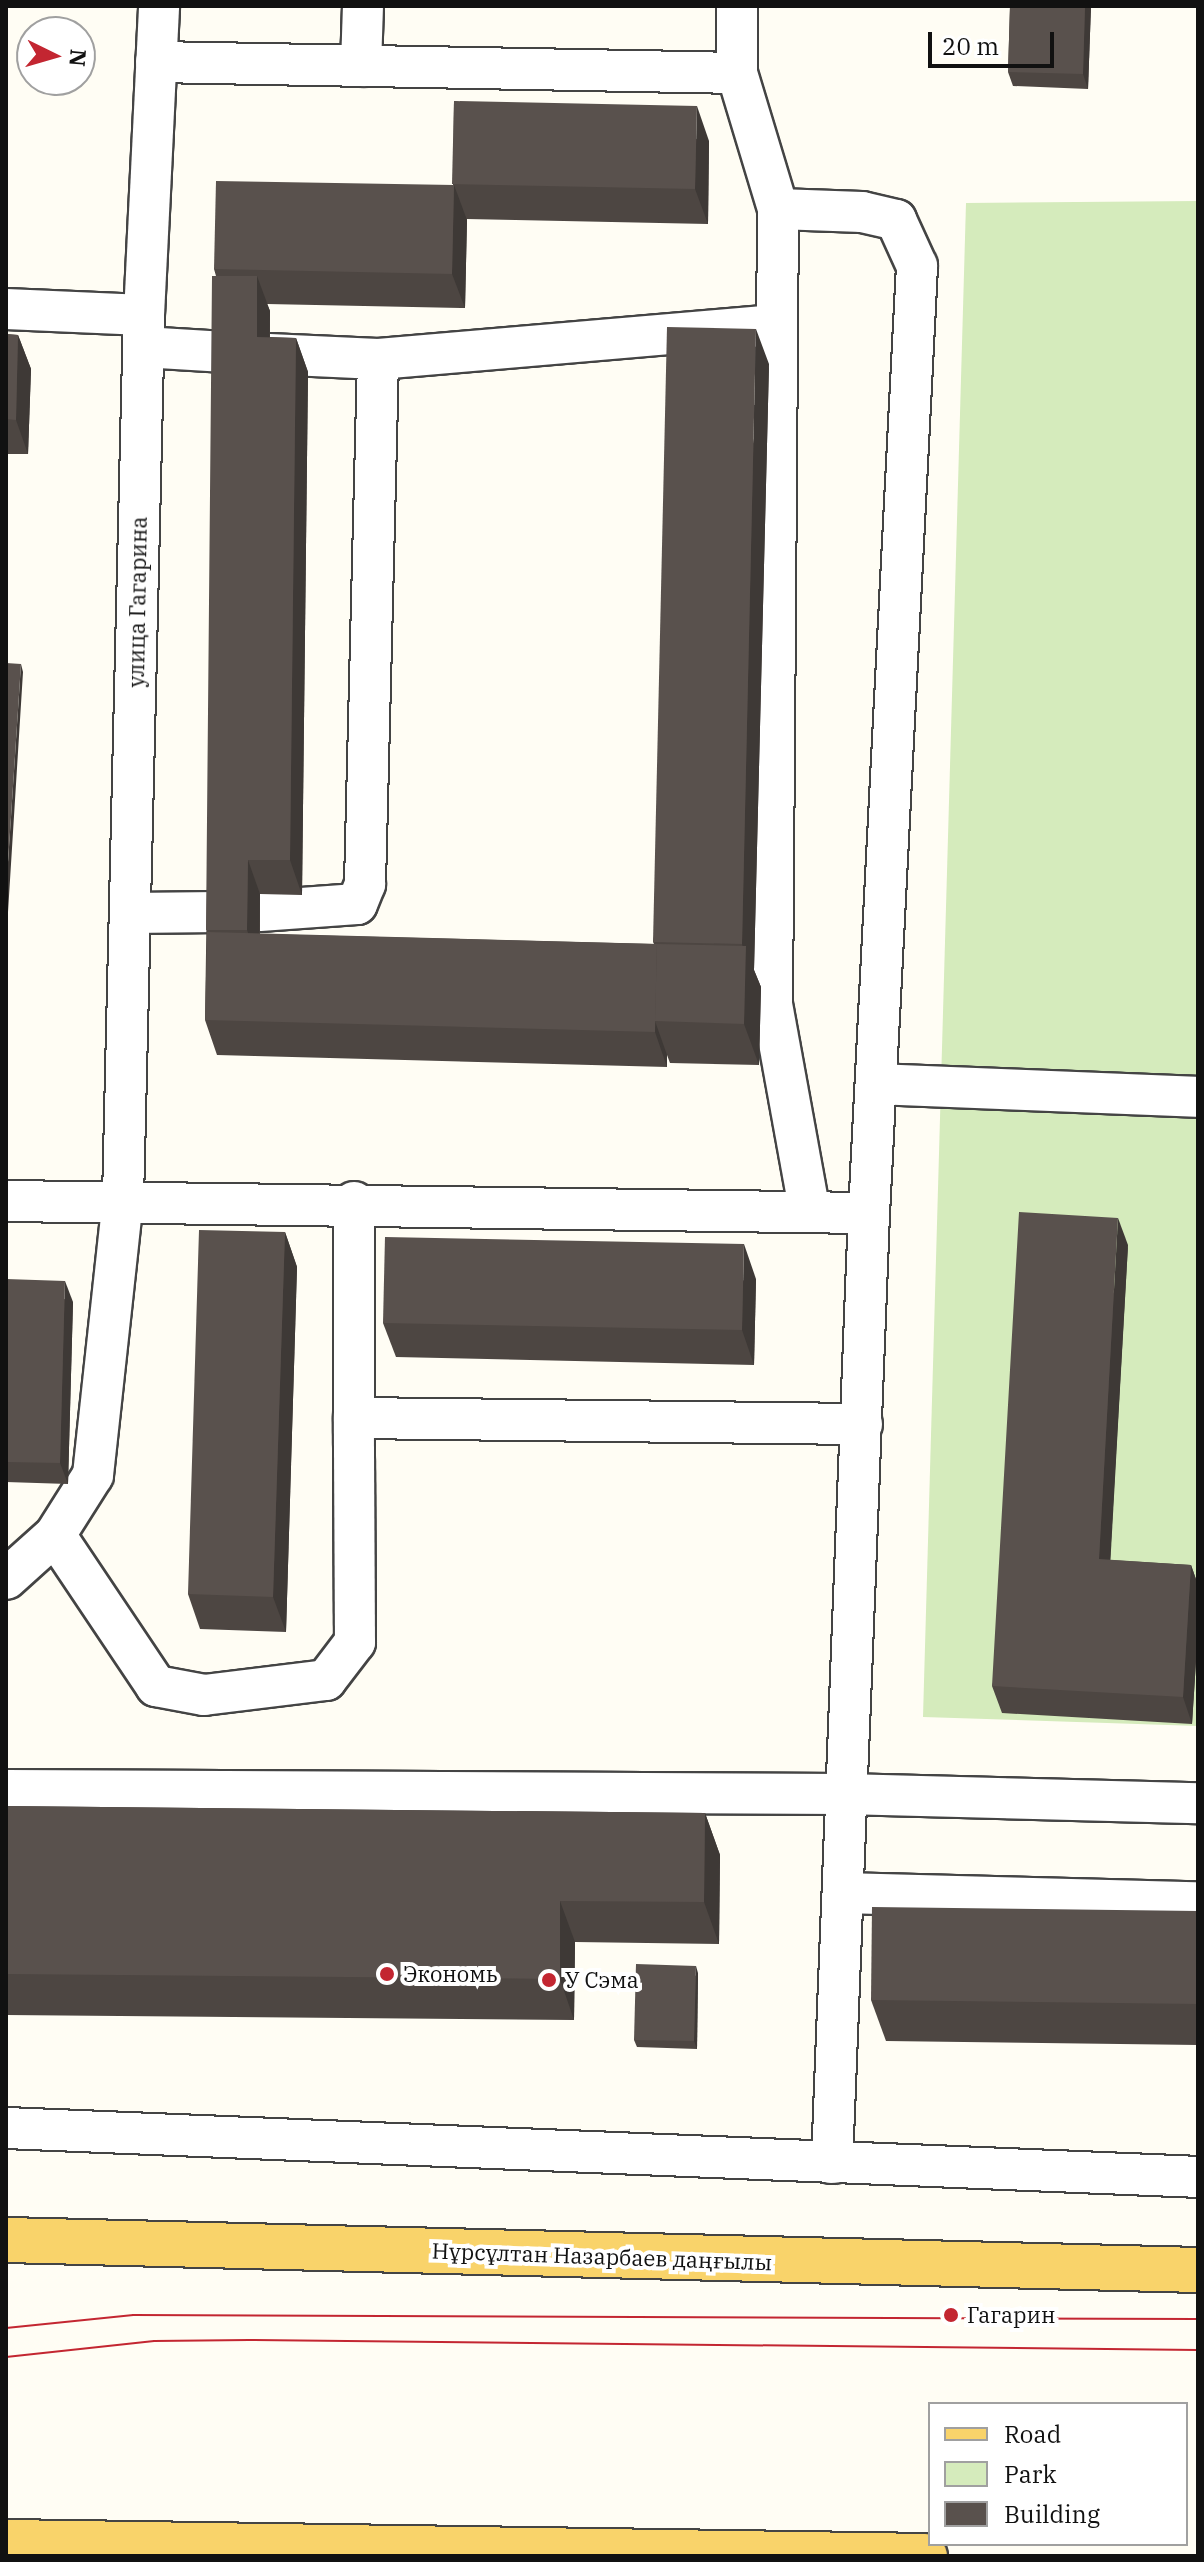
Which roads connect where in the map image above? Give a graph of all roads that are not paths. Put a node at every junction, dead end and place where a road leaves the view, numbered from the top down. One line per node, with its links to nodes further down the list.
1 (159, 6): 4 (street, улица Гагарина)
2 (363, 6): 5 (street)
3 (737, 6): 6 (street)
4 (156, 62): 5 (street); 10 (street, улица Гагарина)
5 (361, 66): 6 (street)
6 (737, 73): 7 (street)
7 (778, 209): 9 (street); 17 (street)
8 (6, 309): 10 (street)
9 (777, 325): 13 (street); 22 (street)
10 (144, 331): 11 (street); 16 (street, улица Гагарина)
11 (225, 352)
12 (269, 354): 13 (street)
13 (378, 359): 14 (street)
14 (260, 911)
15 (219, 912): 16 (street)
16 (130, 913): 19 (street, улица Гагарина)
17 (876, 1084): 18 (street); 23 (street)
18 (1198, 1097)
19 (123, 1199): 20 (street); 21 (street); 26 (street, улица Гагарина)
20 (6, 1201)
21 (354, 1202): 22 (street); 24 (street)
22 (809, 1208): 23 (street)
23 (869, 1213): 25 (street)
24 (354, 1418): 25 (street); 26 (street)
25 (862, 1424): 29 (street)
26 (55, 1535): 27 (street, улица Гагарина)
27 (6, 1579)
28 (6, 1790): 29 (street)
29 (844, 1794): 30 (street); 31 (street)
30 (1198, 1803)
31 (843, 1893): 32 (street); 34 (street)
32 (1198, 1902)
33 (6, 2128): 34 (street)
34 (832, 2163): 35 (street)
35 (1198, 2177)
36 (6, 2240): 37 (main road, Нұрсұлтан Назарбаев даңғылы)
37 (1198, 2270)
38 (6, 2542): 39 (main road)
39 (116, 2550): 40 (main road)
40 (827, 2555): 41 (main road)
41 (925, 2556)

